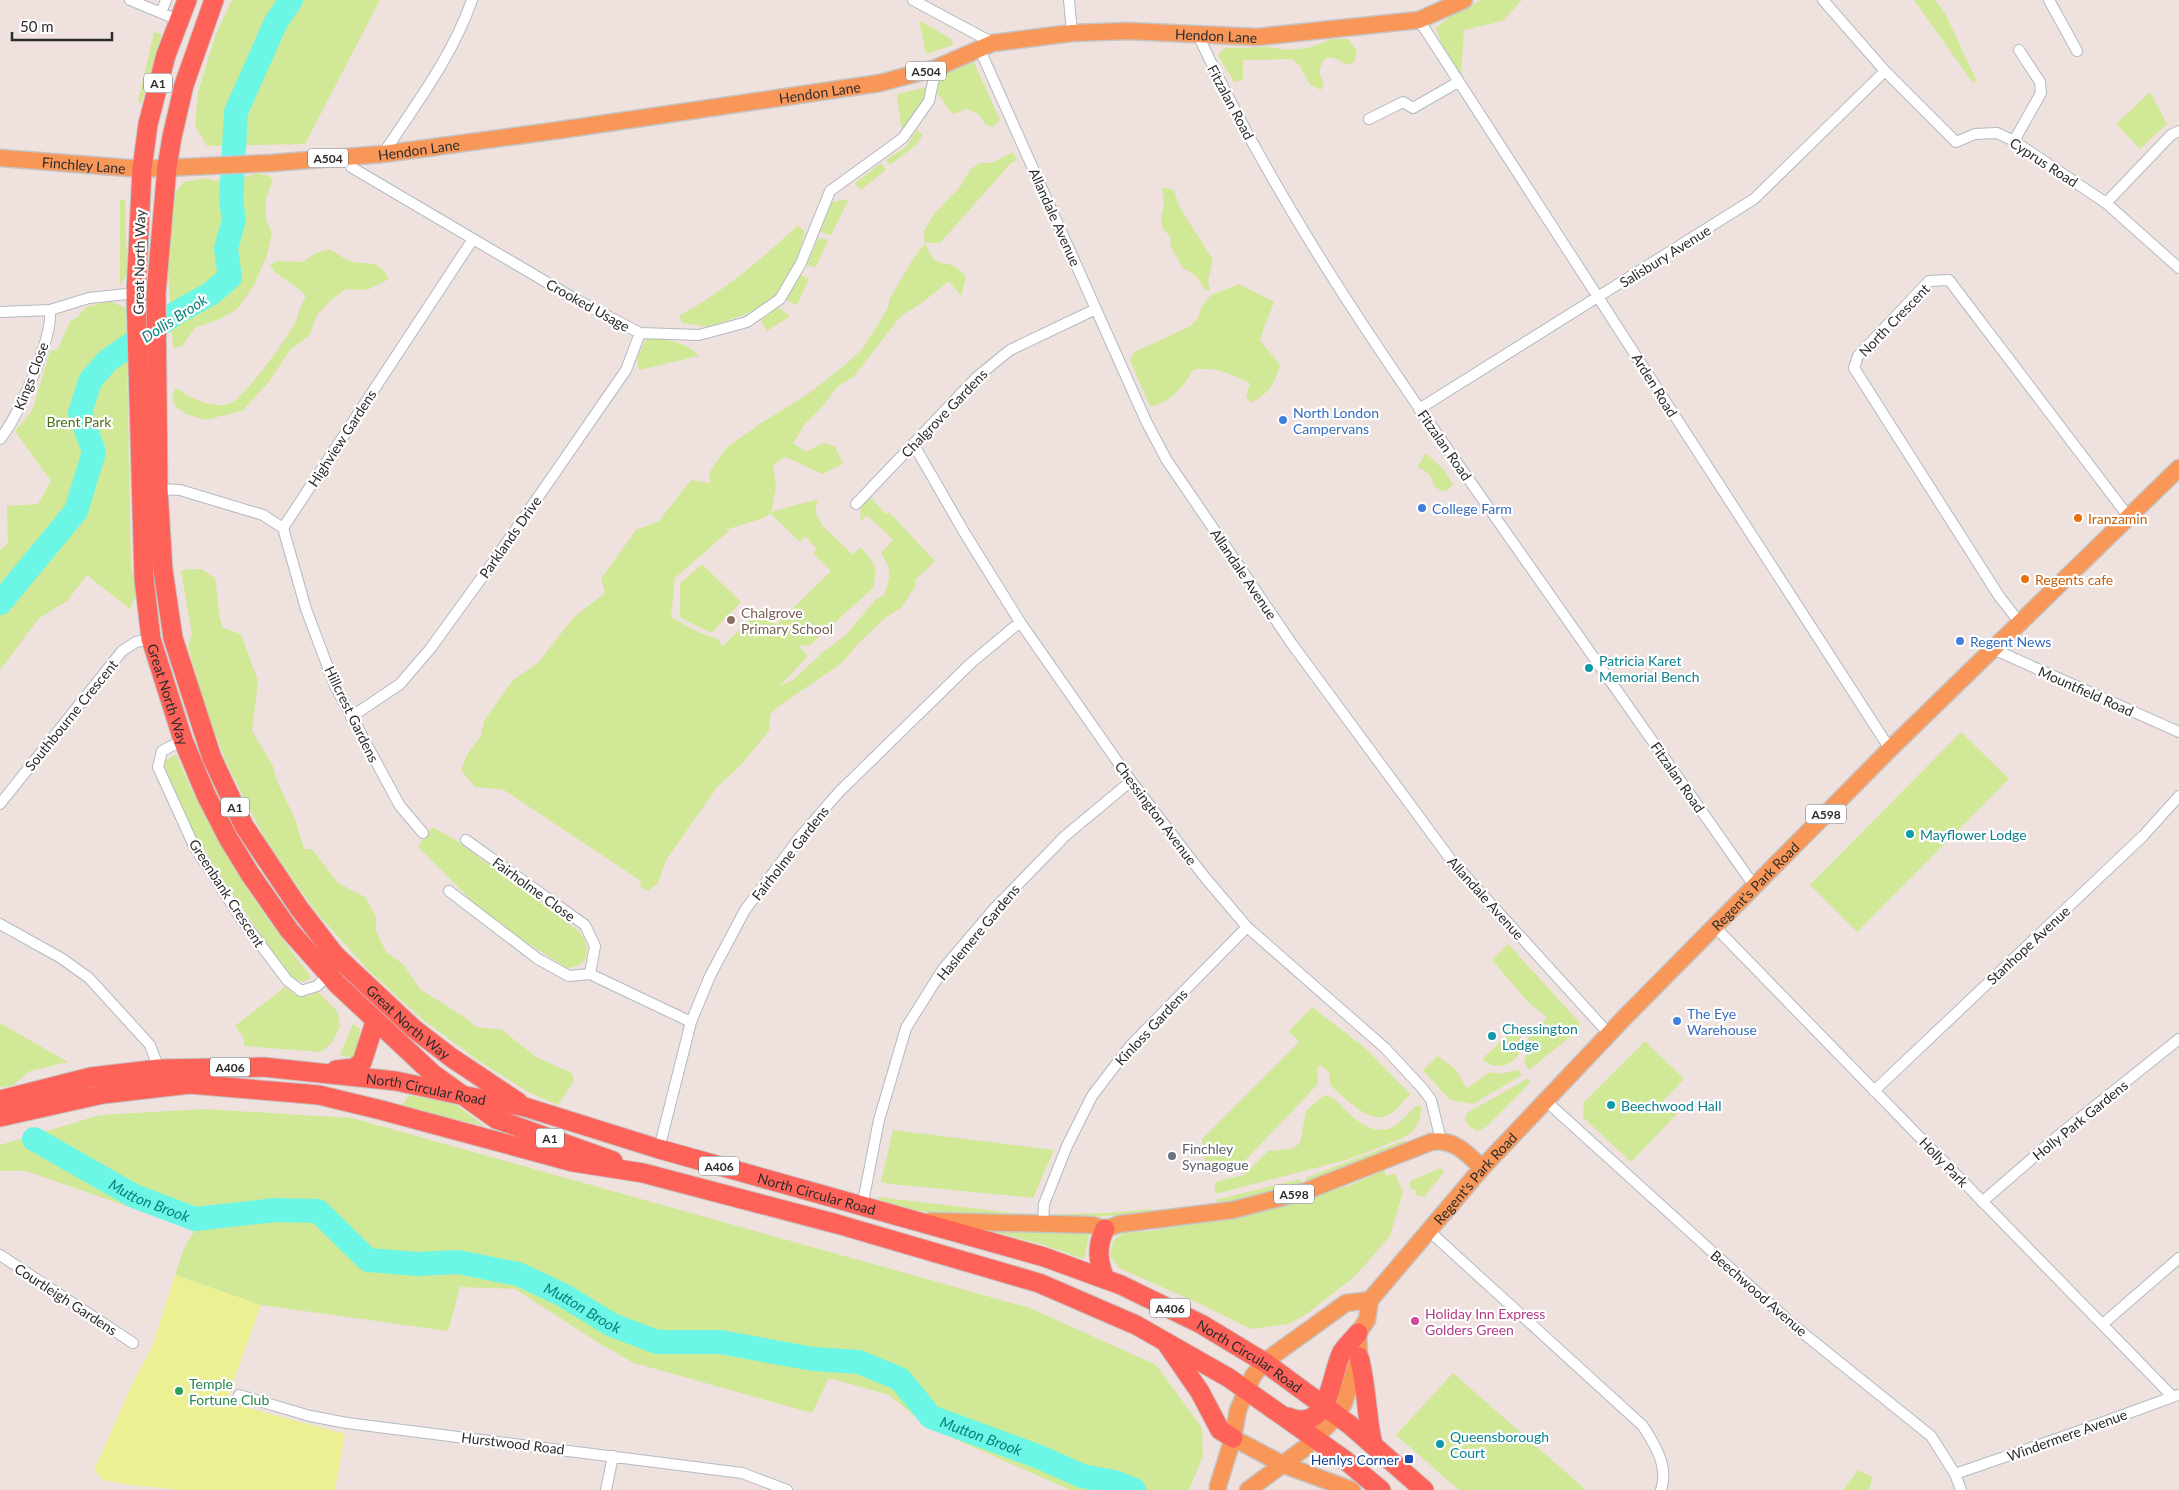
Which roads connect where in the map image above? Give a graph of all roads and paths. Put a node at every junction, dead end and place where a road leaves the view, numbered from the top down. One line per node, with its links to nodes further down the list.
1 (130, 0): 12 (street)
2 (166, 0): 12 (street, Great North Way)
3 (187, 0): 12 (highway, Great North Way / A1)
4 (214, 0): 28 (highway, Great North Way / A1)
5 (472, 0): 25 (street)
6 (913, 0): 16 (street)
7 (1070, 0): 14 (street)
8 (1464, 0): 11 (main road, Hendon Lane / A504)
9 (1823, 0): 20 (street, Cyprus Road)
10 (2049, 0): 18 (street)
11 (1436, 6): 13 (main road, Hendon Lane / A504)
12 (170, 17): 29 (highway, Great North Way / A1)
13 (1419, 20): 15 (main road, Hendon Lane / A504); 21 (street, Arden Road)
14 (1072, 33): 15 (main road, Hendon Lane / A504); 16 (main road, Hendon Lane / A504)
15 (1198, 35): 39 (street, Fitzalan Road)
16 (987, 47): 19 (main road, Hendon Lane / A504); 35 (street, Allandale Avenue)
17 (2019, 50): 24 (street)
18 (2077, 51)
19 (936, 68): 25 (main road, Hendon Lane / A504); 38 (street, Crooked Usage)
20 (1885, 71): 24 (street, Cyprus Road); 34 (street, Salisbury Avenue)
21 (1458, 82): 22 (street); 34 (street, Arden Road)
22 (1369, 119)
23 (2175, 133): 30 (street)
24 (2014, 141): 30 (street, Cyprus Road)
25 (383, 154): 26 (main road, Hendon Lane / A504)
26 (352, 156): 28 (main road, Hendon Lane / A504); 31 (street, Crooked Usage)
27 (0, 158): 29 (main road, Finchley Lane / A504)
28 (167, 167): 29 (main road, Finchley Lane / A504); 43 (highway, Great North Way / A1)
29 (142, 168): 33 (highway, Great North Way / A1)
30 (2106, 203): 32 (street, Cyprus Road)
31 (473, 239): 38 (street, Crooked Usage); 46 (street, Highview Gardens)
32 (2179, 268)
33 (136, 293): 36 (street); 49 (highway, Great North Way / A1)
34 (1600, 298): 39 (street, Salisbury Avenue); 54 (street, Arden Road)
35 (1096, 308): 41 (street, Chalgrove Gardens); 69 (street, Allandale Avenue)
36 (50, 310): 37 (street); 40 (street, Kings Close)
37 (0, 312)
38 (640, 333): 51 (street, Parklands Drive)
39 (1419, 409): 60 (street, Fitzalan Road)
40 (0, 439)
41 (914, 445): 44 (street, Chalgrove Gardens); 47 (street, Chessington Avenue)
42 (2179, 468): 45 (main road, Regent's Park Road / A598)
43 (158, 489): 46 (street); 77 (highway, Great North Way / A1)
44 (856, 504)
45 (2128, 516): 48 (main road, Regent's Park Road / A598); 48 (street, North Crescent)
46 (283, 528): 51 (street, Hillcrest Gardens)
47 (1020, 622): 55 (street, Chessington Avenue); 68 (street, Fairholme Gardens)
48 (2020, 623): 50 (main road, Regent's Park Road / A598)
49 (152, 639): 53 (highway, Great North Way / A1); 57 (street, Southbourne Crescent)
50 (1993, 649): 52 (street, Mountfield Road); 54 (main road, Regent's Park Road / A598)
51 (351, 717): 58 (street, Hillcrest Gardens)
52 (2179, 732)
53 (183, 740): 66 (highway, Great North Way / A1); 66 (street, Greenbank Crescent)
54 (1890, 750): 60 (main road, Regent's Park Road / A598)
55 (1131, 781): 64 (street, Chessington Avenue); 84 (street, Haslemere Gardens)
56 (2179, 796): 73 (street, Stanhope Avenue)
57 (0, 804)
58 (423, 832)
59 (466, 840): 65 (street, Fairholme Close)
60 (1755, 887): 63 (main road, Regent's Park Road / A598)
61 (449, 891): 65 (street)
62 (0, 924): 71 (street)
63 (1715, 927): 69 (main road, Regent's Park Road / A598); 73 (street, Holly Park)
64 (1247, 928): 79 (street, Chessington Avenue); 86 (street, Kinloss Gardens)
65 (590, 974): 68 (street)
66 (328, 975): 67 (highway, Great North Way / A1)
67 (375, 1022): 72 (highway); 74 (highway, Great North Way / A1)
68 (691, 1022): 80 (street, Fairholme Gardens)
69 (1609, 1034): 76 (main road, Regent's Park Road / A598)
70 (2179, 1039): 83 (street, Holly Park Gardens)
71 (159, 1068): 72 (highway, North Circular Road / A406); 75 (highway, North Circular Road / A406)
72 (317, 1073): 74 (highway, North Circular Road / A406)
73 (1874, 1091): 83 (street, Holly Park)
74 (461, 1096): 77 (highway, North Circular Road / A406); 82 (highway, Great North Way / A1)
75 (0, 1100)
76 (1546, 1101): 81 (main road, Regent's Park Road / A598); 108 (street, Beechwood Avenue)
77 (525, 1107): 80 (highway, North Circular Road / A406)
78 (0, 1117): 82 (highway, North Circular Road / A406)
79 (1441, 1140): 81 (main road); 87 (main road, A598)
80 (659, 1149): 84 (highway, North Circular Road / A406)
81 (1482, 1168): 88 (main road, Regent's Park Road / A598)
82 (643, 1173): 95 (highway, North Circular Road / A406)
83 (1982, 1202): 93 (street, Holly Park)
84 (862, 1207): 85 (highway, North Circular Road / A406)
85 (914, 1221): 86 (main road, A598); 91 (highway, North Circular Road / A406)
86 (1043, 1223): 87 (main road, A598)
87 (1105, 1229): 91 (highway)
88 (1428, 1230): 92 (main road, Regent's Park Road / A598); 116 (street)
89 (0, 1255): 96 (street, Courtleigh Gardens)
90 (2179, 1258): 93 (street)
91 (1105, 1279): 98 (highway, North Circular Road / A406)
92 (1370, 1300): 94 (main road, Regent's Park Road / A598); 98 (main road)
93 (2104, 1323): 101 (street, Holly Park)
94 (1358, 1334): 97 (main road, Regent's Park Road / A598); 103 (highway)
95 (1164, 1339): 99 (highway, North Circular Road / A406); 104 (highway)
96 (133, 1343)
97 (1359, 1356): 103 (main road, Regent's Park Road / A598); 105 (highway)
98 (1264, 1362): 99 (main road); 103 (highway, North Circular Road / A406)
99 (1246, 1390): 102 (highway, North Circular Road / A406); 104 (main road)
100 (238, 1395): 106 (street, Hurstwood Road)
101 (2176, 1396): 108 (street, Windermere Avenue)
102 (1286, 1416): 103 (highway, North Circular Road / A406); 103 (highway)
103 (1326, 1422): 105 (highway, North Circular Road / A406); 107 (main road, A598); 114 (highway, North Circular Road / A406)
104 (1233, 1438): 107 (main road); 111 (main road)
105 (1373, 1445): 115 (highway, North Circular Road / A406)
106 (613, 1456): 109 (street); 110 (street, Hurstwood Road)
107 (1284, 1464): 112 (main road, A598); 113 (main road)
108 (1955, 1474): 117 (street, Beechwood Avenue)
109 (606, 1490)
110 (787, 1490)
111 (1218, 1490)
112 (1248, 1490)
113 (1352, 1490)
114 (1381, 1490)
115 (1424, 1490)
116 (1661, 1490)
117 (1961, 1490)

